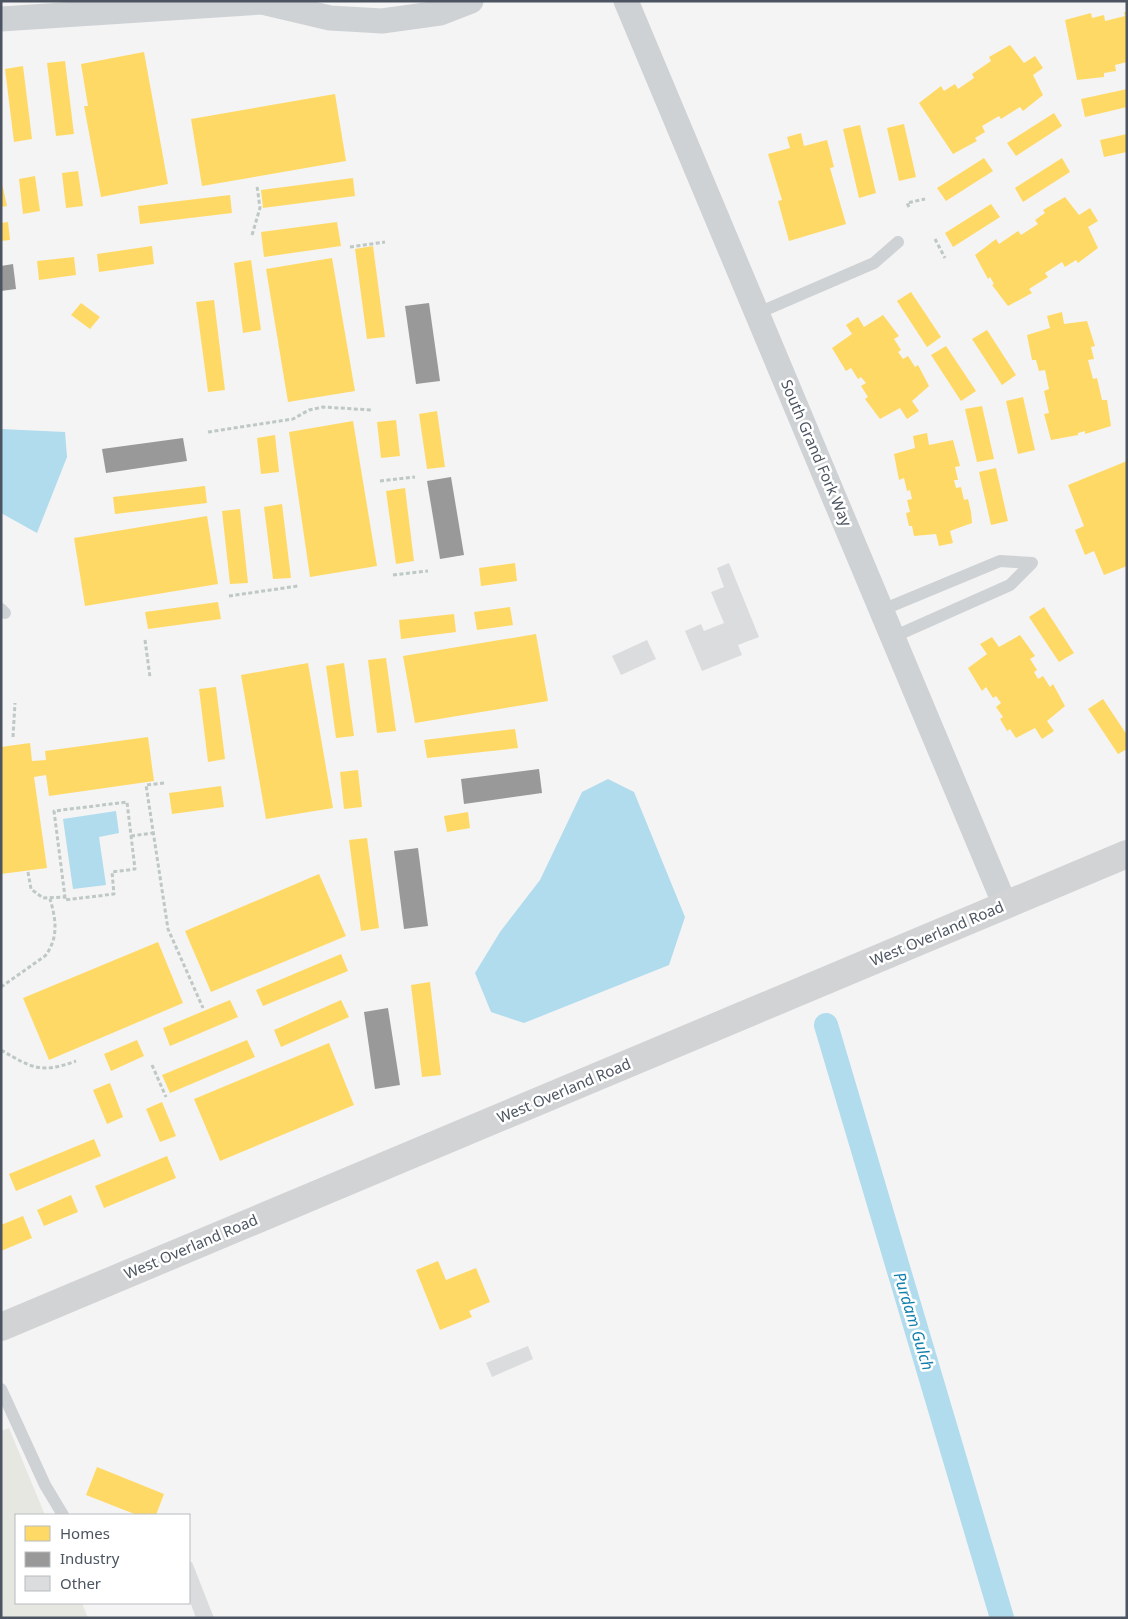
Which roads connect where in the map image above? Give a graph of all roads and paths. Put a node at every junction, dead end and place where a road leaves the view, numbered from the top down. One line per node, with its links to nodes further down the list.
1 (471, 1): 3 (street)
2 (626, 1): 15 (street, South Grand Fork Way)
3 (262, 2): 4 (street)
4 (30, 9): 5 (street)
5 (1, 19)
6 (257, 186): 9 (path)
7 (925, 198): 8 (path)
8 (909, 207)
9 (252, 235)
10 (934, 239): 14 (path)
11 (385, 242): 13 (path)
12 (898, 242): 15 (lane)
13 (350, 247)
14 (945, 258)
15 (758, 314): 24 (street, South Grand Fork Way)
16 (371, 410): 17 (path)
17 (208, 432)
18 (415, 477): 19 (path)
19 (380, 481)
20 (428, 571): 21 (path)
21 (393, 575)
22 (298, 586): 23 (path)
23 (229, 596)
24 (882, 610): 25 (street, South Grand Fork Way); 25 (lane)
25 (893, 637): 37 (street, South Grand Fork Way)
26 (145, 640): 27 (path)
27 (150, 677)
28 (15, 703): 29 (path)
29 (13, 737)
30 (164, 783): 31 (path)
31 (153, 833): 32 (path); 39 (path)
32 (131, 836): 35 (path); 35 (path)
33 (1127, 854): 37 (street, West Overland Road)
34 (28, 872): 36 (path)
35 (65, 897): 36 (path)
36 (50, 899): 38 (path)
37 (1005, 905): 44 (street, West Overland Road)
38 (1, 987)
39 (203, 1008)
40 (1, 1050): 41 (path)
41 (76, 1061)
42 (152, 1065): 43 (path)
43 (166, 1097)
44 (1, 1327)
45 (1, 1389): 46 (lane)
46 (62, 1514)

